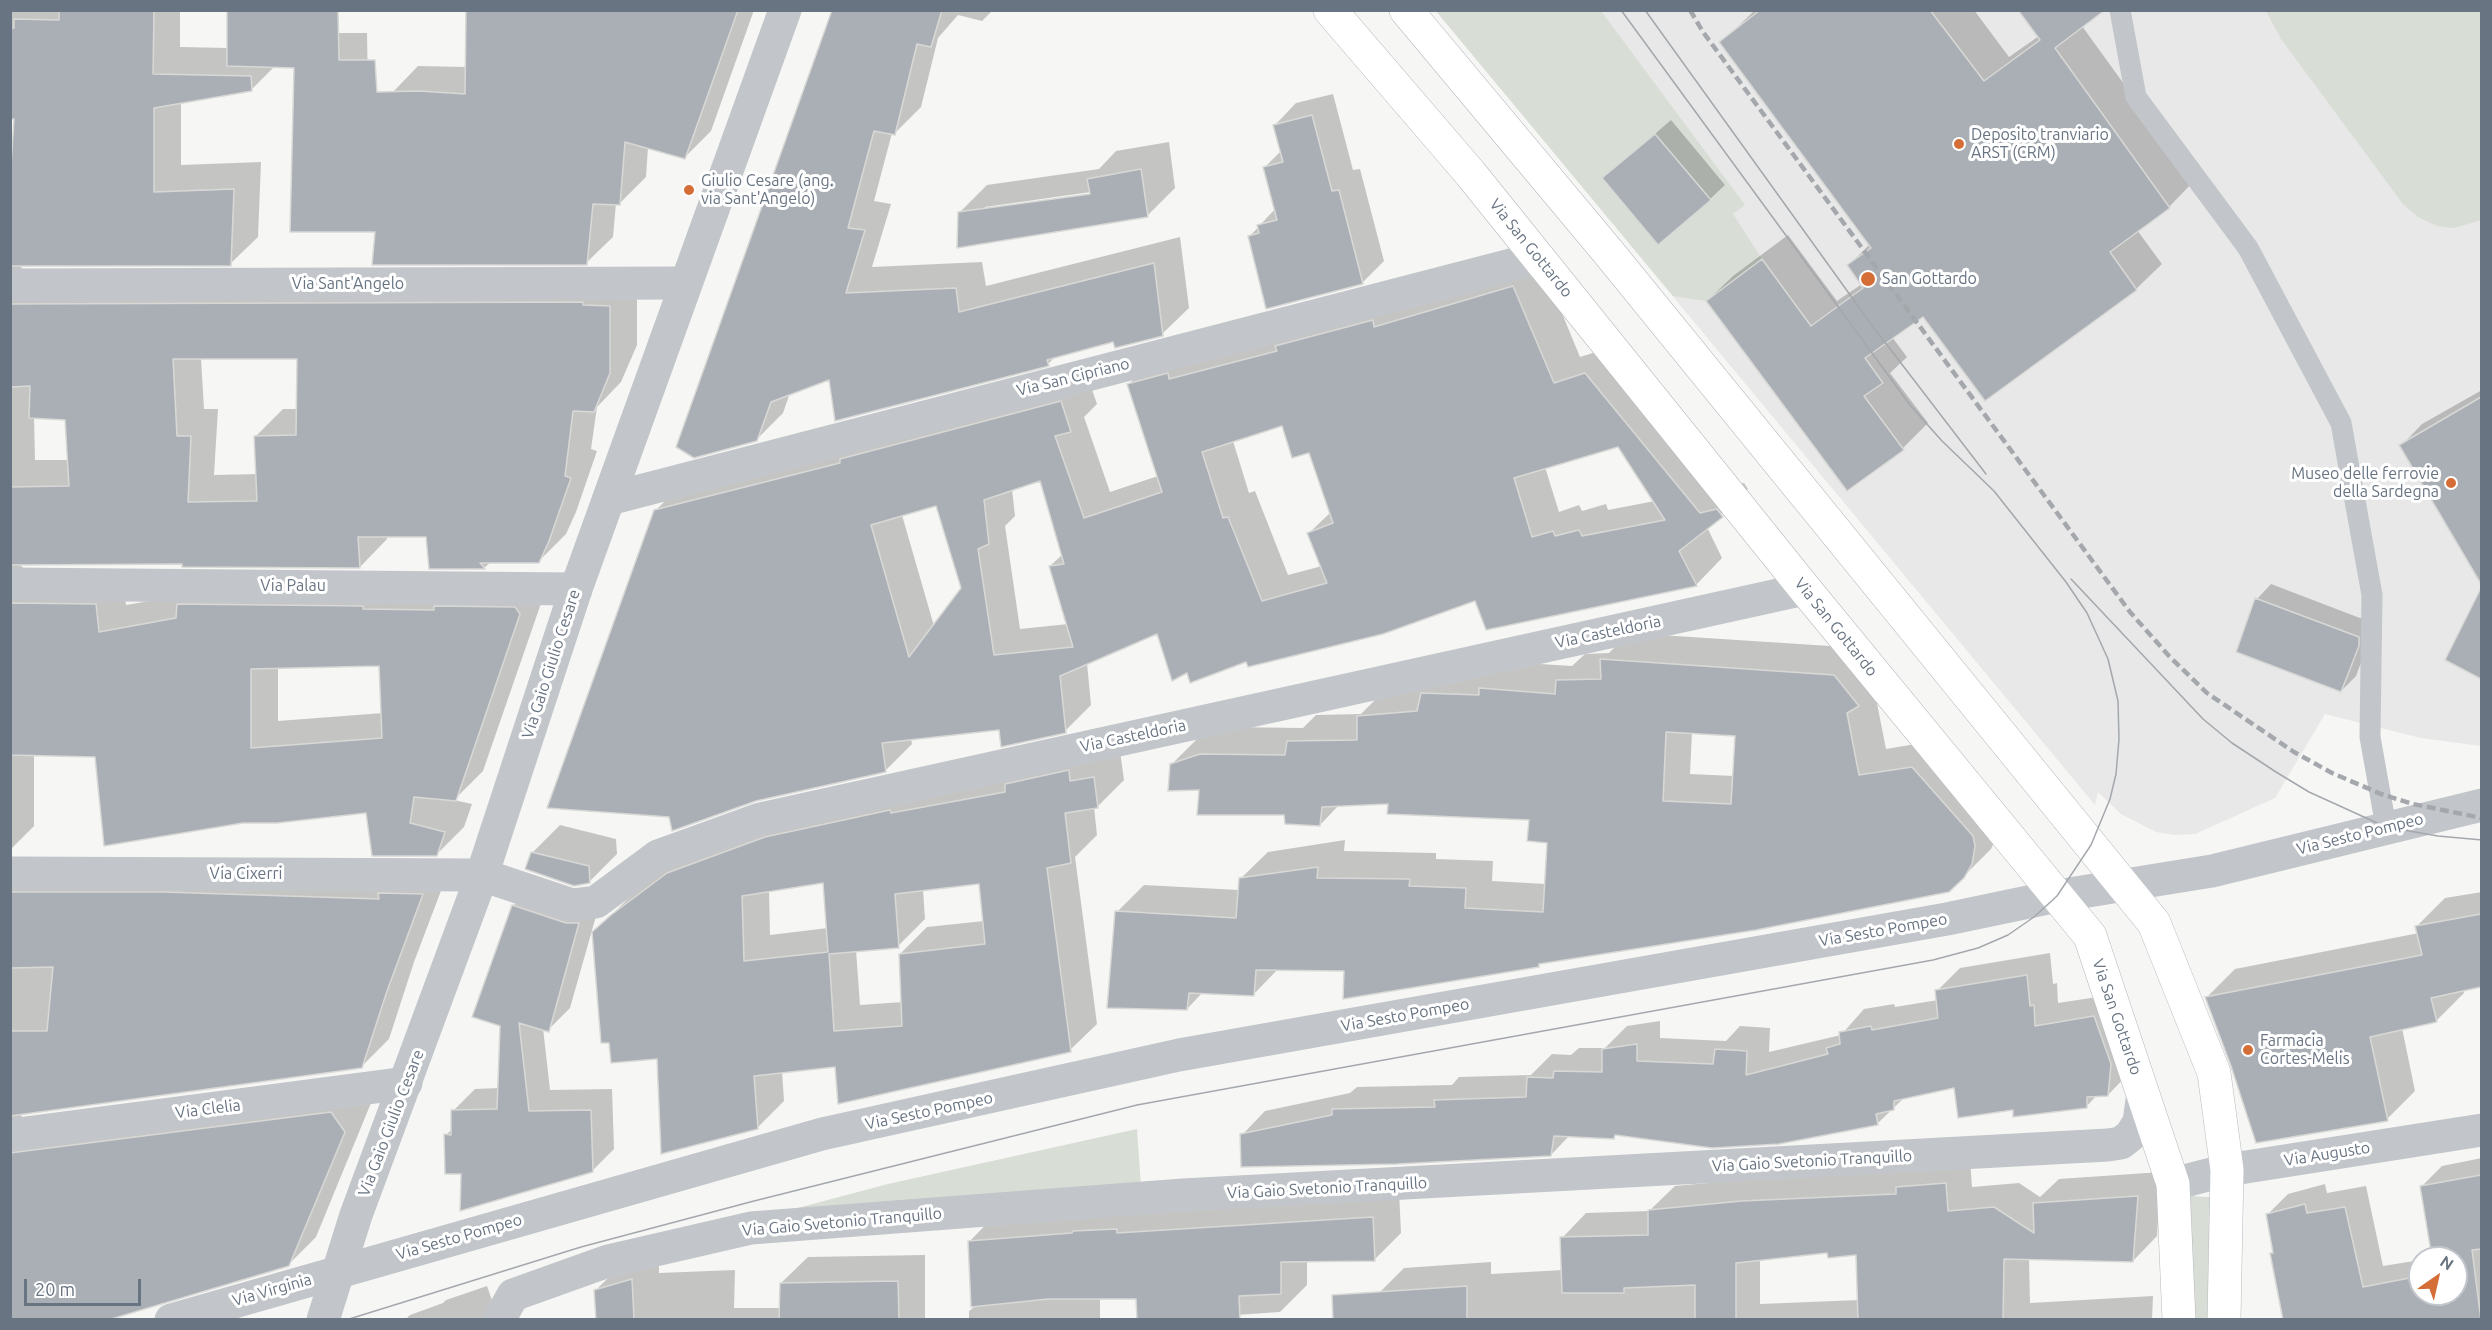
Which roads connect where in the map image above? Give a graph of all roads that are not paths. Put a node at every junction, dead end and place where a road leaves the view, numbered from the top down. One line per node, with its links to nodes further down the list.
1 (785, 10): 6 (street, Via Gaio Giulio Cesare)
2 (1330, 10): 5 (main road, Via San Gottardo)
3 (1406, 10): 16 (main road)
4 (2120, 10): 13 (lane)
5 (1538, 258): 8 (street, Via San Cipriano); 11 (main road, Via San Gottardo)
6 (685, 283): 7 (street, Via Sant'Angelo); 8 (street, Via Gaio Giulio Cesare)
7 (10, 285)
8 (609, 499): 10 (street, Via Gaio Giulio Cesare)
9 (10, 584): 10 (street, Via Palau)
10 (576, 589): 15 (street, Via Gaio Giulio Cesare)
11 (1805, 589): 15 (street, Via Casteldoria); 17 (main road, Via San Gottardo)
12 (2481, 805): 13 (street, Via Sesto Pompeo)
13 (2386, 827): 16 (street, Via Sesto Pompeo)
14 (10, 873): 15 (street, Via Cixerri)
15 (482, 875): 18 (street, Via Gaio Giulio Cesare)
16 (2124, 885): 17 (street, Via Sesto Pompeo); 22 (main road)
17 (2057, 896): 19 (main road, Via San Gottardo); 24 (street, Via Sesto Pompeo)
18 (406, 1083): 21 (street, Via Clelia); 24 (street, Via Gaio Giulio Cesare)
19 (2143, 1093): 23 (main road, Via San Gottardo); 27 (street, Via Gaio Svetonio Tranquillo)
20 (2481, 1130): 22 (street, Via Augusto)
21 (10, 1134)
22 (2227, 1170): 23 (street, Via Augusto); 29 (main road)
23 (2173, 1185): 28 (main road, Via San Gottardo)
24 (339, 1270): 25 (street, Via Virginia); 26 (street, Via Gaio Giulio Cesare)
25 (171, 1320)
26 (323, 1320)
27 (500, 1320)
28 (2179, 1320)
29 (2224, 1320)

